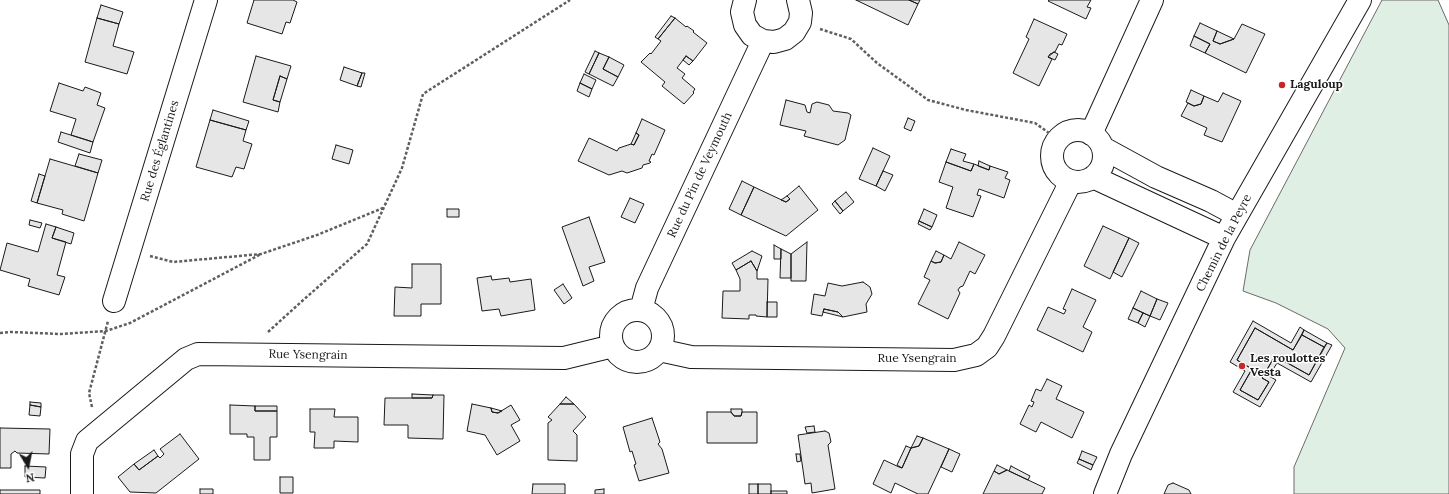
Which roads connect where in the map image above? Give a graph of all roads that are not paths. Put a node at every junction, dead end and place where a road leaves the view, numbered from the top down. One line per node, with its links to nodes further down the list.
1 (206, 0): 12 (street, Rue des Églantines)
2 (745, 0): 6 (street)
3 (798, 0): 6 (street)
4 (1152, 0): 7 (street)
5 (1360, 0): 10 (street, Chemin de la Peyre)
6 (763, 41): 13 (street, Rue du Pin de Veymouth)
7 (1097, 141): 8 (street); 9 (street); 10 (street)
8 (1093, 177): 9 (street); 11 (street)
9 (1071, 181): 15 (street, Rue Ysengrain)
10 (1237, 216): 11 (street, Chemin de la Peyre)
11 (1224, 238): 17 (street, Chemin de la Peyre)
12 (114, 301)
13 (641, 310): 14 (street); 15 (street)
14 (613, 346): 15 (street); 16 (street, Rue Ysengrain)
15 (659, 350)
16 (82, 494)
17 (1105, 494)

